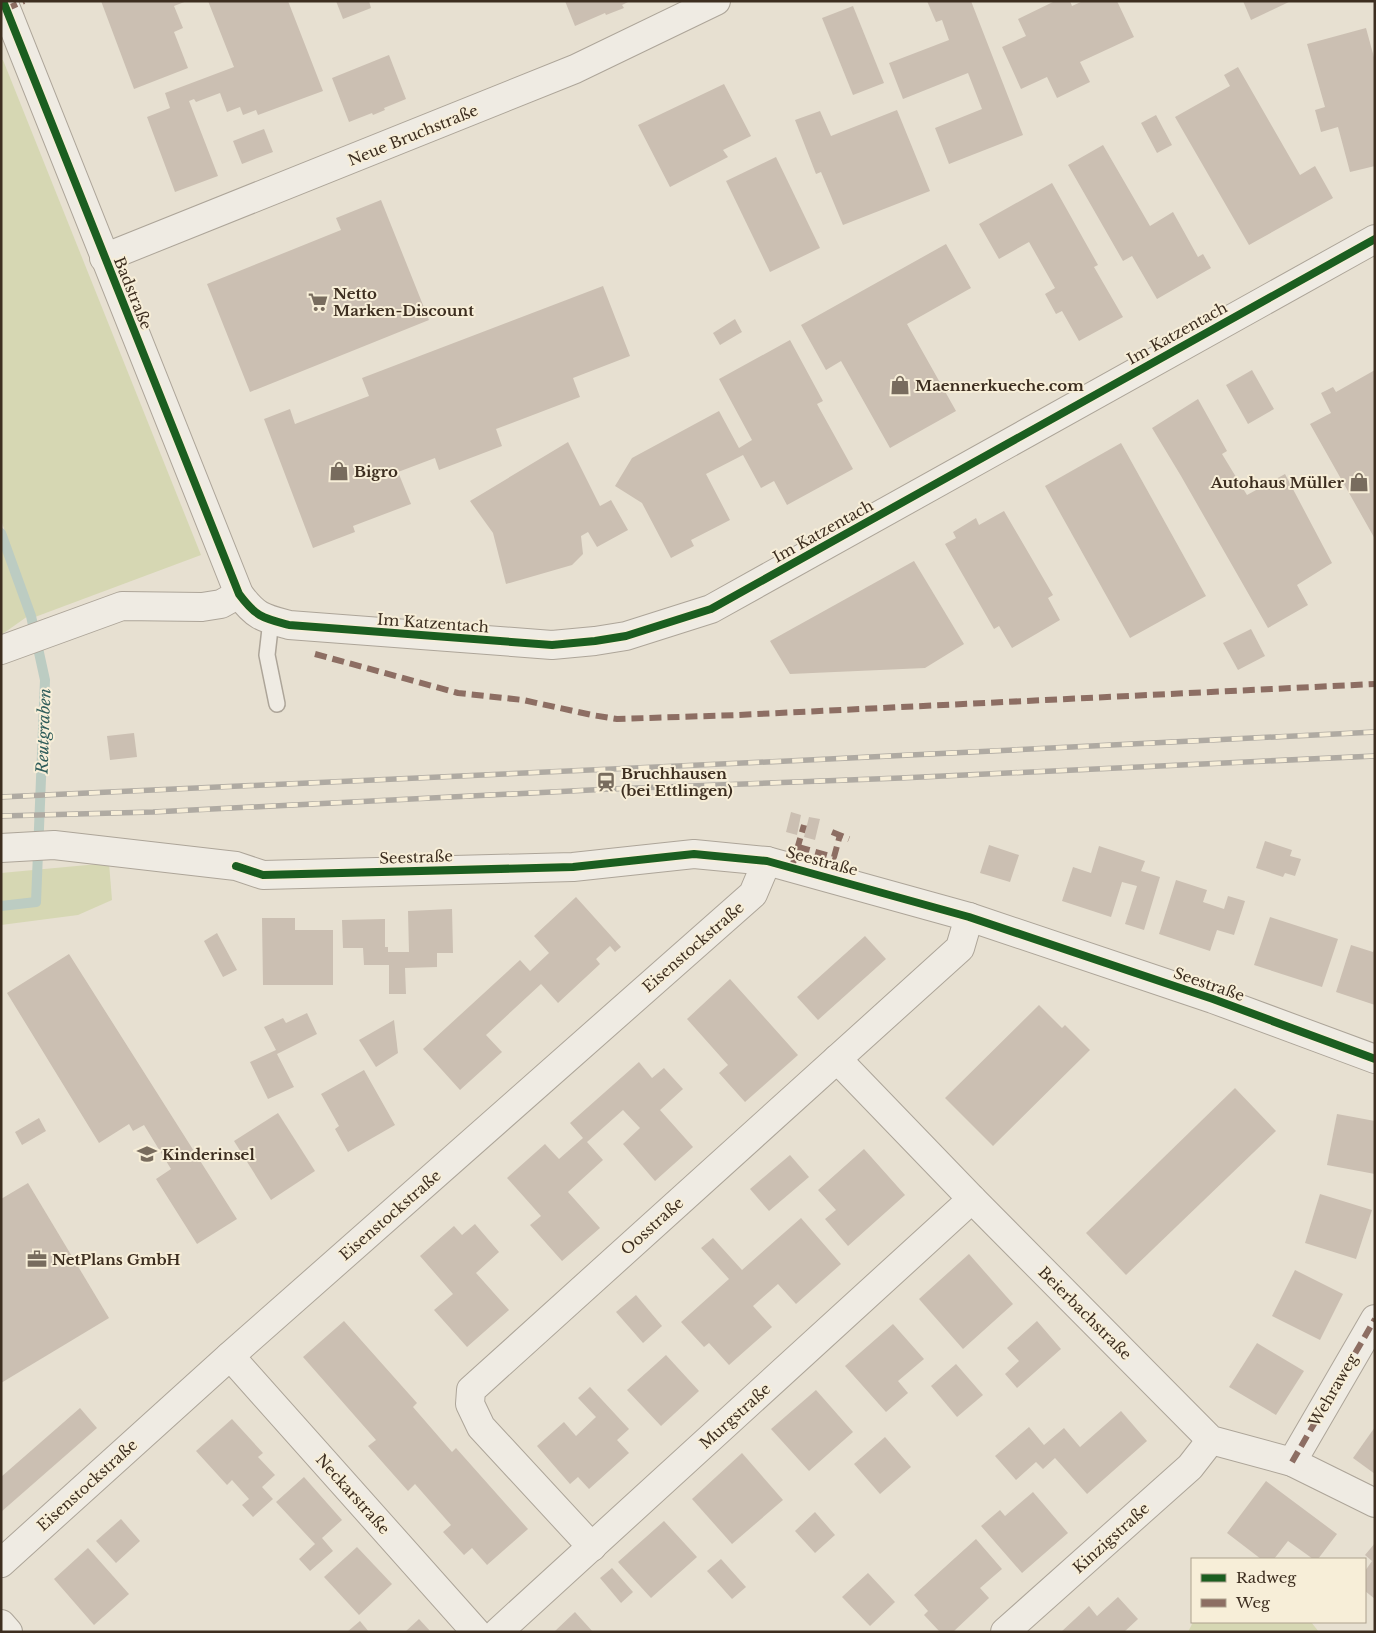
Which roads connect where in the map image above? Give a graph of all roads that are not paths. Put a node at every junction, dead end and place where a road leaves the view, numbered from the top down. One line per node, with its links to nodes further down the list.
1 (716, 1): 4 (street, Neue Bruchstraße)
2 (5, 5): 4 (street, Badstraße)
3 (1375, 238): 6 (street, Im Katzentach)
4 (104, 258): 5 (street, Badstraße)
5 (239, 594): 6 (street, Im Katzentach); 7 (street)
6 (271, 620): 8 (lane)
7 (10, 647)
8 (277, 704)
9 (9, 847): 10 (street, Seestraße)
10 (767, 861): 11 (street, Seestraße); 16 (street, Eisenstockstraße)
11 (969, 917): 12 (street, Oosstraße); 13 (street, Seestraße)
12 (837, 1059): 14 (street, Beierbachstraße); 20 (street, Oosstraße)
13 (1375, 1059)
14 (972, 1199): 17 (street, Beierbachstraße); 20 (street, Murgstraße)
15 (1375, 1318): 18 (street, Wehraweg)
16 (230, 1356): 21 (street, Eisenstockstraße); 24 (street, Neckarstraße)
17 (1211, 1440): 18 (street); 26 (street, Kinzigstraße)
18 (1292, 1462): 19 (street)
19 (1375, 1503)
20 (592, 1547): 25 (street, Murgstraße)
21 (1, 1563)
22 (1, 1624): 23 (street)
23 (8, 1632)
24 (476, 1632)
25 (498, 1632)
26 (1006, 1632)

